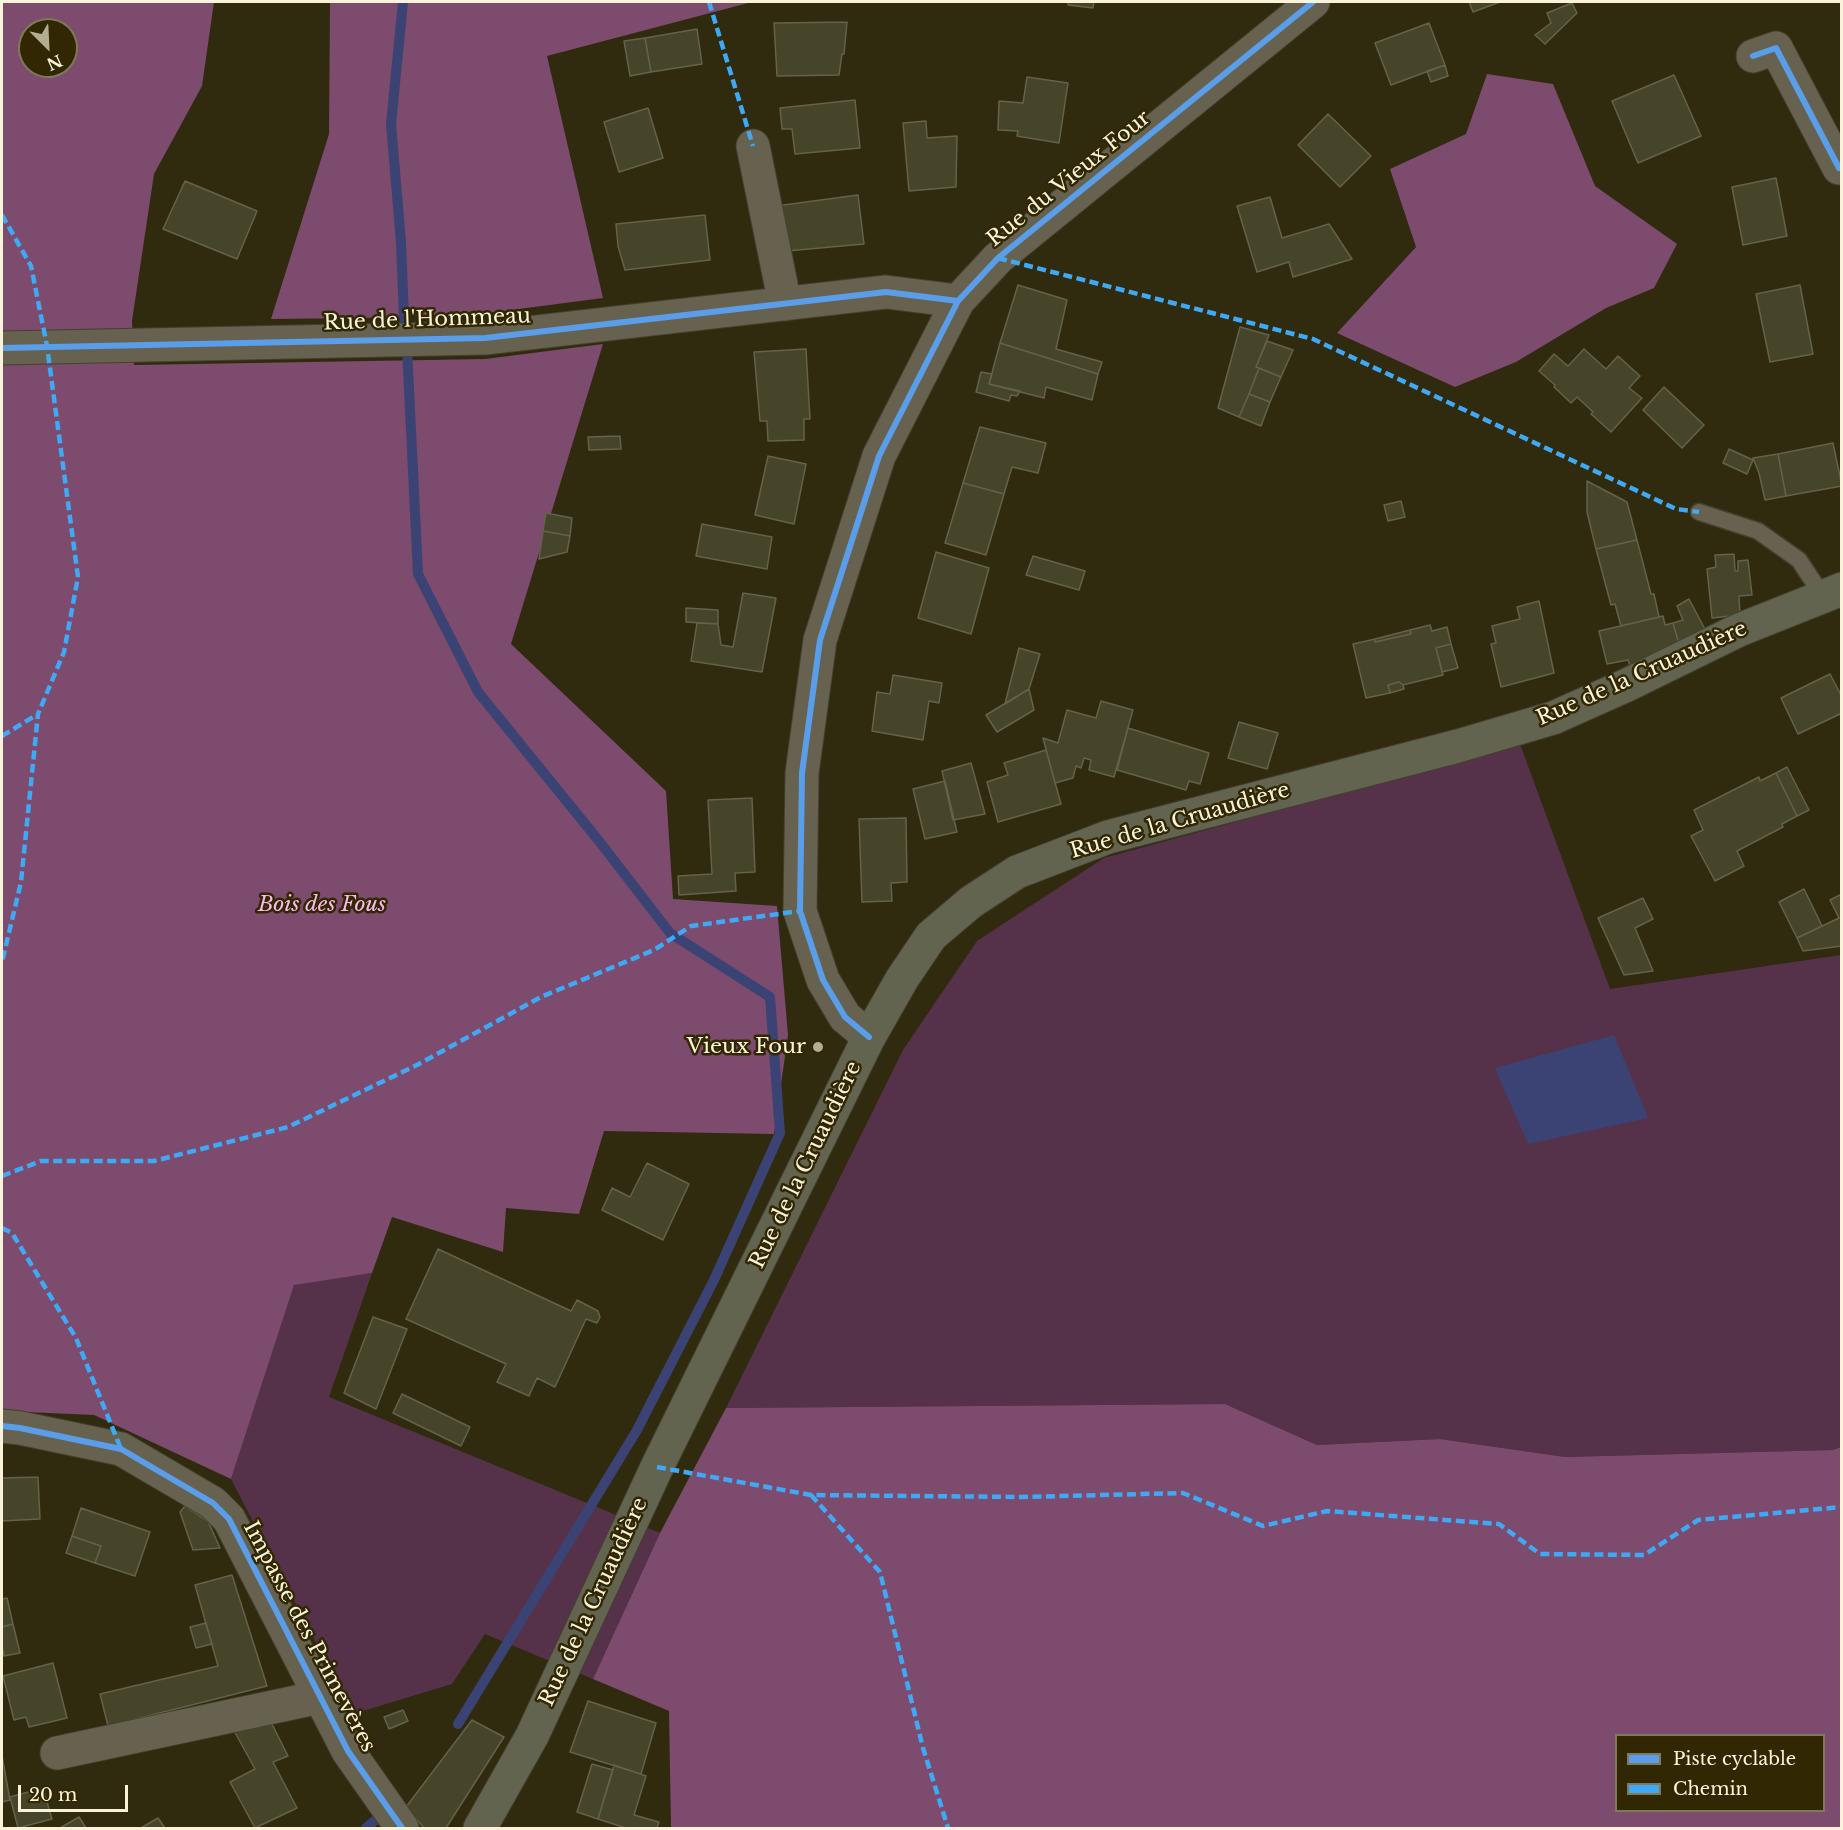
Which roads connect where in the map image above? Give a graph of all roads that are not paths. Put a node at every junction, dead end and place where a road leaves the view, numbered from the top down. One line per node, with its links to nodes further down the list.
1 (1314, 2): 5 (street, Rue du Vieux Four)
2 (1753, 56): 4 (street)
3 (753, 146): 6 (street)
4 (1841, 172)
5 (958, 301): 6 (street, Rue de l'Hommeau); 10 (street, Rue du Vieux Four)
6 (785, 304): 7 (street, Rue de l'Hommeau)
7 (2, 348)
8 (1699, 512): 9 (lane)
9 (1832, 592): 10 (main road, Rue de la Cruaudière)
10 (869, 1037): 15 (main road, Rue de la Cruaudière)
11 (2, 1426): 12 (street, Impasse des Primevères)
12 (320, 1696): 13 (street); 14 (street, Impasse des Primevères)
13 (57, 1753)
14 (393, 1817)
15 (480, 1828)

